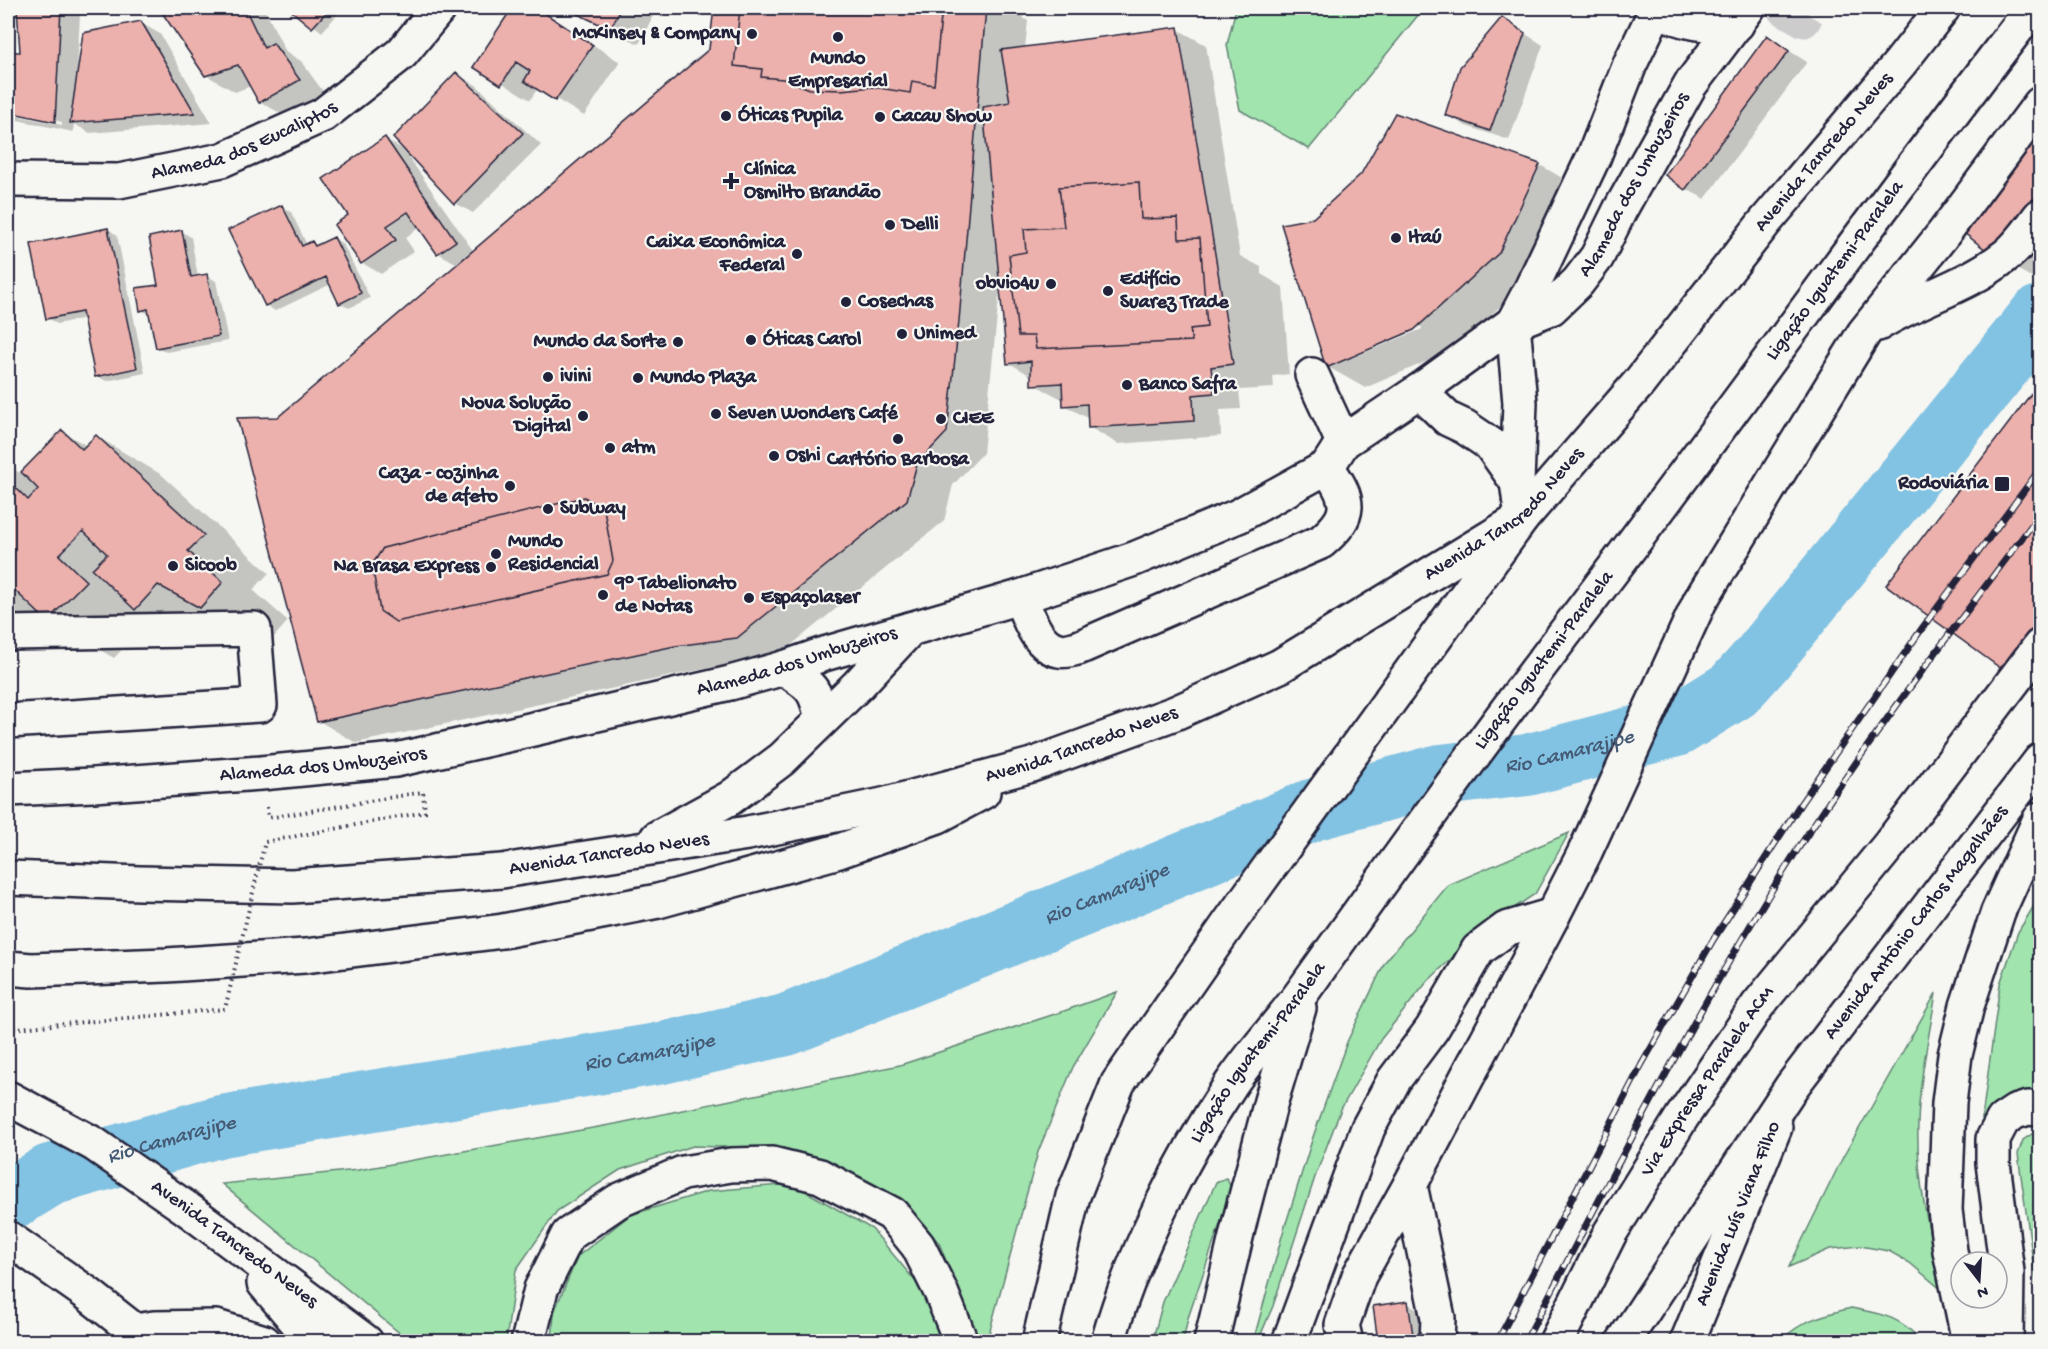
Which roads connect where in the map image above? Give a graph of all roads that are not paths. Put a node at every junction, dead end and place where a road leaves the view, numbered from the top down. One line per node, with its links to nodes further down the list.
1 (439, 8): 9 (main road, Alameda dos Eucaliptos)
2 (1656, 8): 6 (main road); 11 (main road, Alameda dos Umbuzeiros)
3 (1924, 8): 7 (main road, Avenida Tancredo Neves)
4 (1943, 8): 7 (main road, Avenida Tancredo Neves)
5 (2033, 8): 33 (main road, Ligação Iguatemi-Paralela)
6 (1742, 16): 11 (main road, Alameda dos Umbuzeiros)
7 (1900, 63): 17 (main road, Avenida Tancredo Neves)
8 (2040, 104): 12 (main road)
9 (8, 180)
10 (2040, 216): 12 (main road)
11 (1513, 323): 14 (main road, Alameda dos Umbuzeiros); 16 (main road)
12 (1864, 333): 31 (main road)
13 (1312, 375): 15 (main road)
14 (1419, 391): 15 (main road, Alameda dos Umbuzeiros); 16 (main road)
15 (1335, 455): 18 (main road, Alameda dos Umbuzeiros); 18 (main road)
16 (1517, 482): 17 (main road)
17 (1521, 518): 26 (main road, Avenida Tancredo Neves); 52 (main road)
18 (1020, 597): 19 (main road, Alameda dos Umbuzeiros)
19 (910, 629): 22 (main road, Alameda dos Umbuzeiros); 23 (main road)
20 (8, 633): 24 (main road)
21 (2040, 646): 58 (main road, Via Expressa Paralela ACM)
22 (784, 668): 23 (main road); 27 (main road, Alameda dos Umbuzeiros)
23 (822, 719): 29 (main road)
24 (8, 721)
25 (2040, 761): 34 (main road, Avenida Antônio Carlos Magalhães)
26 (1032, 765): 29 (main road, Avenida Tancredo Neves); 32 (main road)
27 (8, 789)
28 (2040, 819): 40 (main road)
29 (633, 850): 30 (main road, Avenida Tancredo Neves)
30 (8, 878)
31 (1553, 915): 37 (main road); 55 (main road)
32 (8, 968)
33 (1305, 989): 53 (main road, Ligação Iguatemi-Paralela); 54 (main road)
34 (1792, 1086): 59 (main road); 60 (main road, Avenida Luís Viana Filho)
35 (8, 1098): 39 (main road, Avenida Tancredo Neves)
36 (2040, 1109): 41 (main road)
37 (1410, 1185): 56 (main road); 57 (main road)
38 (8, 1238): 46 (main road)
39 (228, 1240): 48 (main road); 49 (main road, Avenida Tancredo Neves)
40 (1953, 1250)
41 (2004, 1250)
42 (2009, 1279): 64 (main road)
43 (1964, 1310): 61 (main road)
44 (1984, 1310): 62 (main road)
45 (2006, 1310): 63 (main road)
46 (142, 1336): 47 (main road)
47 (264, 1341)
48 (314, 1341)
49 (366, 1341)
50 (528, 1341): 51 (main road)
51 (961, 1341)
52 (1039, 1341)
53 (1108, 1341)
54 (1211, 1341)
55 (1289, 1341)
56 (1346, 1341)
57 (1437, 1341)
58 (1556, 1341)
59 (1623, 1341)
60 (1687, 1341)
61 (1969, 1341)
62 (2001, 1341)
63 (2006, 1341)
64 (2028, 1341)

